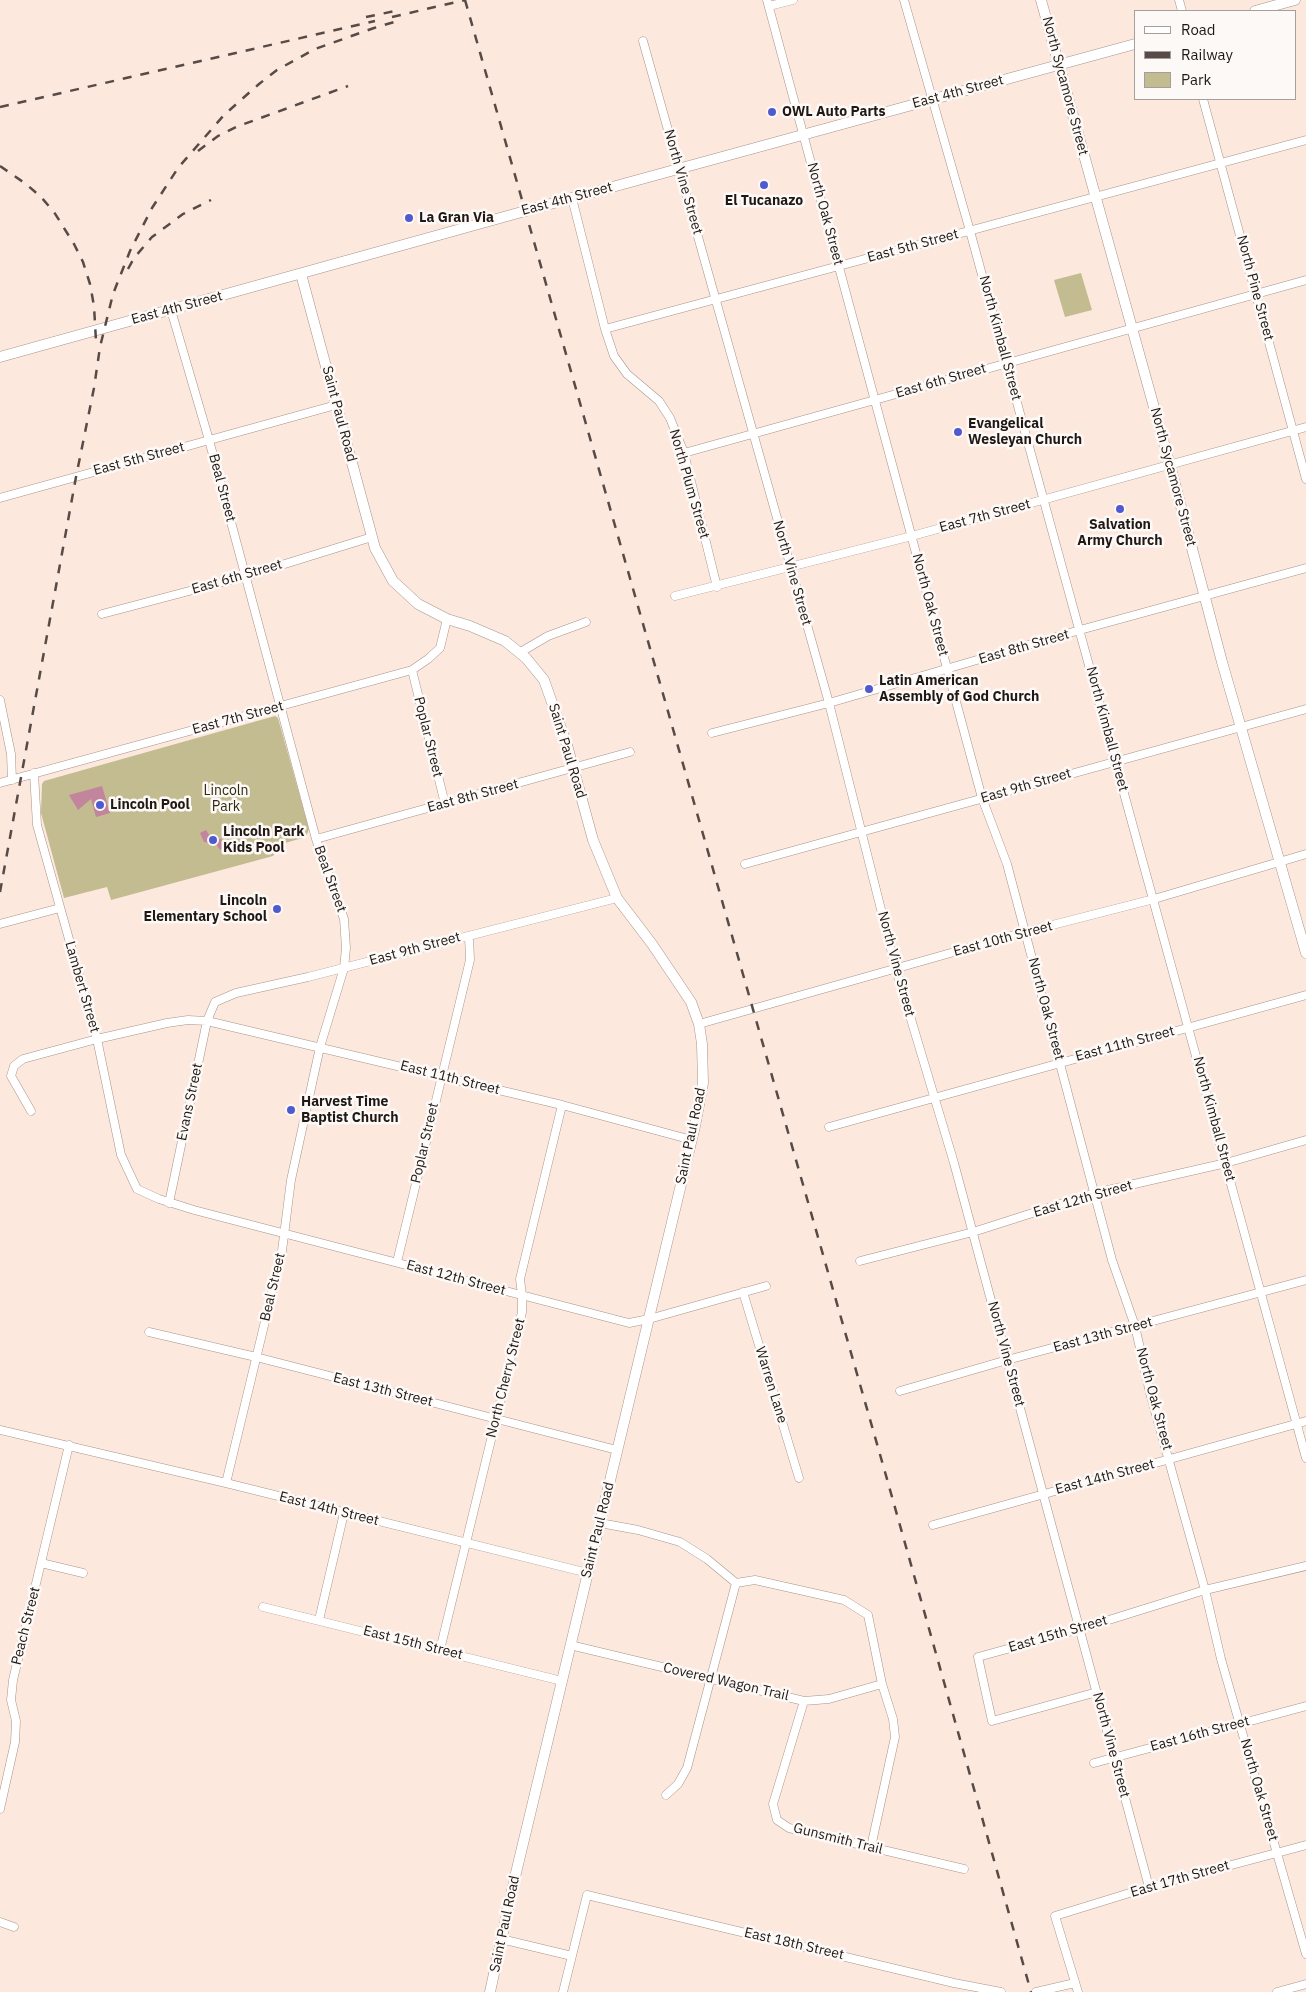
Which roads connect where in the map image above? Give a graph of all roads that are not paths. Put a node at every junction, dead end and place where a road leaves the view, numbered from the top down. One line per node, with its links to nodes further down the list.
1 (793, 0): 5 (street)
2 (904, 0): 10 (street, North Kimball Street)
3 (1041, 0): 9 (main road, North Sycamore Street)
4 (1295, 0): 6 (main road)
5 (768, 2): 12 (street, North Oak Street)
6 (1259, 10)
7 (643, 40): 15 (street, North Vine Street)
8 (1134, 44): 9 (main road, East 4th Street)
9 (1058, 65): 10 (main road, East 4th Street); 16 (main road, North Sycamore Street)
10 (933, 99): 12 (main road, East 4th Street); 18 (street, North Kimball Street)
11 (1203, 100): 14 (street, North Pine Street)
12 (803, 135): 15 (main road, East 4th Street); 19 (street, North Oak Street)
13 (1306, 140): 14 (street, East 5th Street)
14 (1221, 163): 16 (street, East 5th Street); 22 (street, North Pine Street)
15 (679, 169): 17 (main road, East 4th Street); 23 (street, North Vine Street)
16 (1095, 197): 18 (street, East 5th Street); 25 (main road, North Sycamore Street)
17 (572, 198): 20 (main road, East 4th Street); 26 (street, North Plum Street)
18 (970, 231): 19 (street, East 5th Street); 28 (street, North Kimball Street)
19 (839, 266): 23 (street, East 5th Street); 29 (street, North Oak Street)
20 (301, 274): 24 (main road, East 4th Street); 30 (main road, Saint Paul Road)
21 (1306, 280): 22 (street, East 6th Street)
22 (1257, 294): 25 (street, East 6th Street); 32 (street, North Pine Street)
23 (716, 300): 26 (street, East 5th Street); 33 (street, North Vine Street)
24 (170, 310): 27 (main road, East 4th Street); 34 (street, Beal Street)
25 (1132, 328): 28 (street, East 6th Street); 36 (main road, North Sycamore Street)
26 (605, 329): 35 (street, North Plum Street)
27 (0, 357)
28 (1007, 363): 29 (street, East 6th Street); 39 (street, North Kimball Street)
29 (875, 400): 33 (street, East 6th Street); 40 (street, North Oak Street)
30 (336, 405): 34 (street, East 5th Street); 41 (main road, Saint Paul Road)
31 (1306, 427): 32 (street, East 7th Street)
32 (1293, 431): 36 (street, East 7th Street); 37 (street, North Pine Street)
33 (752, 434): 35 (street, East 6th Street); 42 (street, North Vine Street)
34 (209, 440): 38 (street, East 5th Street); 44 (street, Beal Street)
35 (684, 453): 45 (street, North Plum Street)
36 (1170, 465): 39 (street, East 7th Street); 46 (main road, North Sycamore Street)
37 (1306, 478)
38 (0, 498)
39 (1044, 500): 40 (street, East 7th Street); 51 (street, North Kimball Street)
40 (912, 536): 42 (street, East 7th Street); 53 (street, North Oak Street)
41 (372, 537): 44 (street, East 6th Street); 49 (main road, Saint Paul Road)
42 (790, 568): 45 (street, East 7th Street); 56 (street, North Vine Street)
43 (1306, 568): 46 (street, East 8th Street)
44 (246, 576): 48 (street, East 6th Street); 57 (street, Beal Street)
45 (717, 587): 47 (street, East 7th Street)
46 (1204, 595): 51 (street, East 8th Street); 59 (main road, North Sycamore Street)
47 (675, 596)
48 (102, 614)
49 (447, 619): 52 (main road, Saint Paul Road); 54 (street, East 7th Street)
50 (586, 622): 52 (street)
51 (1080, 630): 53 (street, East 8th Street); 62 (street, North Kimball Street)
52 (519, 653): 63 (main road, Saint Paul Road)
53 (948, 669): 56 (street, East 8th Street); 67 (street, North Oak Street)
54 (412, 670): 57 (street, East 7th Street); 68 (street, Poplar Street)
55 (0, 700): 65 (street)
56 (829, 703): 60 (street, East 8th Street); 69 (street, North Vine Street)
57 (281, 706): 64 (street, East 7th Street); 70 (street, Beal Street)
58 (1306, 709): 59 (street, East 9th Street)
59 (1240, 726): 62 (street, East 9th Street); 72 (main road, North Sycamore Street)
60 (712, 733)
61 (630, 752): 63 (street, East 8th Street)
62 (1116, 761): 67 (street, East 9th Street); 75 (street, North Kimball Street)
63 (573, 769): 68 (street, East 8th Street); 74 (main road, Saint Paul Road)
64 (34, 773): 65 (street, East 7th Street); 76 (street, Lambert Street)
65 (12, 780): 66 (street, East 7th Street)
66 (0, 783)
67 (982, 798): 69 (street, East 9th Street); 78 (street, North Oak Street)
68 (445, 804): 70 (street, East 8th Street)
69 (862, 832): 73 (street, East 9th Street); 82 (street, North Vine Street)
70 (316, 839): 81 (street, Beal Street)
71 (1306, 854): 72 (street, East 10th Street)
72 (1280, 862): 75 (street, East 10th Street); 80 (main road, North Sycamore Street)
73 (745, 864)
74 (617, 898): 79 (street, East 9th Street); 86 (main road, Saint Paul Road)
75 (1154, 899): 78 (street, East 10th Street); 87 (street, North Kimball Street)
76 (60, 908): 77 (street); 88 (street, Lambert Street)
77 (0, 924)
78 (1025, 932): 82 (street, East 10th Street); 90 (street, North Oak Street)
79 (469, 936): 81 (street, East 9th Street); 91 (street, Poplar Street)
80 (1306, 953)
81 (344, 968): 84 (street, East 9th Street); 89 (street, Beal Street)
82 (896, 969): 86 (street, East 10th Street); 92 (street, North Vine Street)
83 (1306, 995): 87 (street, East 11th Street)
84 (215, 1002): 85 (street, Evans Street)
85 (207, 1020): 88 (street); 89 (street, East 11th Street); 101 (street, Evans Street)
86 (699, 1024): 96 (main road, Saint Paul Road)
87 (1189, 1028): 90 (street, East 11th Street); 98 (street, North Kimball Street)
88 (97, 1039): 94 (street); 100 (street, Lambert Street)
89 (320, 1047): 91 (street, East 11th Street); 103 (street, Beal Street)
90 (1060, 1061): 92 (street, East 11th Street); 99 (street, North Oak Street)
91 (441, 1076): 93 (street, East 11th Street); 105 (street, Poplar Street)
92 (936, 1098): 95 (street, East 11th Street); 102 (street, North Vine Street)
93 (562, 1105): 96 (street, East 11th Street); 110 (street, North Cherry Street)
94 (31, 1111)
95 (829, 1127)
96 (692, 1140): 111 (main road, Saint Paul Road)
97 (1306, 1140): 98 (street, East 12th Street)
98 (1226, 1162): 99 (street, East 12th Street); 109 (street, North Kimball Street)
99 (1095, 1193): 102 (street, East 12th Street); 112 (street, North Oak Street)
100 (147, 1194): 101 (street, East 12th Street)
101 (169, 1202): 103 (street, East 12th Street)
102 (973, 1232): 104 (street, East 12th Street); 115 (street, North Vine Street)
103 (284, 1233): 105 (street, East 12th Street); 114 (street, Beal Street)
104 (860, 1261)
105 (397, 1262): 110 (street, East 12th Street)
106 (1306, 1280): 109 (street, East 13th Street)
107 (766, 1286): 108 (street, East 12th Street)
108 (743, 1292): 111 (street, East 12th Street); 125 (street, Warren Lane)
109 (1261, 1293): 112 (street, East 13th Street); 119 (street, North Kimball Street)
110 (522, 1295): 111 (street, East 12th Street); 117 (street, North Cherry Street)
111 (649, 1319): 122 (main road, Saint Paul Road)
112 (1135, 1326): 115 (street, East 13th Street); 124 (street, North Oak Street)
113 (149, 1332): 114 (street, East 13th Street)
114 (256, 1357): 117 (street, East 13th Street); 126 (street, Beal Street)
115 (1007, 1360): 116 (street, East 13th Street); 127 (street, North Vine Street)
116 (900, 1391)
117 (496, 1418): 122 (street, East 13th Street); 131 (street, North Cherry Street)
118 (1306, 1421): 119 (street, East 14th Street)
119 (1297, 1424): 123 (street, North Kimball Street); 124 (street, East 14th Street)
120 (0, 1430): 121 (street, East 14th Street)
121 (69, 1445): 126 (street, East 14th Street); 132 (street, Peach Street)
122 (617, 1450): 129 (main road, Saint Paul Road)
123 (1306, 1458)
124 (1170, 1459): 127 (street, East 14th Street); 137 (street, North Oak Street)
125 (799, 1478)
126 (226, 1483): 128 (street, East 14th Street)
127 (1044, 1494): 130 (street, East 14th Street); 140 (street, North Vine Street)
128 (344, 1513): 131 (street, East 14th Street); 139 (street)
129 (600, 1523): 134 (main road, Saint Paul Road); 136 (street)
130 (933, 1525)
131 (466, 1543): 134 (street, East 14th Street); 142 (street, North Cherry Street)
132 (41, 1563): 135 (street); 153 (street, Peach Street)
133 (1306, 1566): 137 (street, East 15th Street)
134 (588, 1572): 141 (main road, Saint Paul Road)
135 (83, 1574)
136 (736, 1583): 143 (street); 145 (street)
137 (1205, 1590): 140 (street, East 15th Street); 149 (street, North Oak Street)
138 (263, 1607): 139 (street, East 15th Street)
139 (318, 1620): 142 (street, East 15th Street)
140 (1080, 1629): 146 (street, North Vine Street); 146 (street, East 15th Street)
141 (570, 1645): 143 (street, Covered Wagon Trail); 144 (main road, Saint Paul Road)
142 (440, 1650): 144 (street, East 15th Street)
143 (711, 1679): 147 (street, Covered Wagon Trail); 152 (street)
144 (562, 1681): 161 (main road, Saint Paul Road)
145 (882, 1684): 147 (street, Covered Wagon Trail); 155 (street)
146 (1097, 1692): 150 (street, North Vine Street)
147 (804, 1701): 155 (street, Gunsmith Trail)
148 (1306, 1706): 149 (street, East 16th Street)
149 (1240, 1724): 150 (street, East 16th Street); 156 (street, North Oak Street)
150 (1114, 1757): 151 (street, East 16th Street); 158 (street, North Vine Street)
151 (1094, 1763)
152 (666, 1795)
153 (0, 1809)
154 (1306, 1845): 156 (street, East 17th Street)
155 (871, 1847): 157 (street, Gunsmith Trail)
156 (1277, 1852): 158 (street, East 17th Street); 162 (street, North Oak Street)
157 (964, 1869)
158 (1150, 1887): 165 (street, East 17th Street)
159 (0, 1922): 160 (street)
160 (14, 1927)
161 (501, 1939): 163 (street); 167 (main road, Saint Paul Road)
162 (1306, 1954)
163 (572, 1956): 164 (street, East 18th Street); 168 (street)
164 (954, 1982): 169 (street); 170 (street, East 18th Street)
165 (1075, 1983): 171 (street); 172 (street)
166 (1306, 1984): 173 (street)
167 (490, 1992)
168 (563, 1992)
169 (952, 1992)
170 (1001, 1992)
171 (1036, 1992)
172 (1078, 1992)
173 (1277, 1992)

